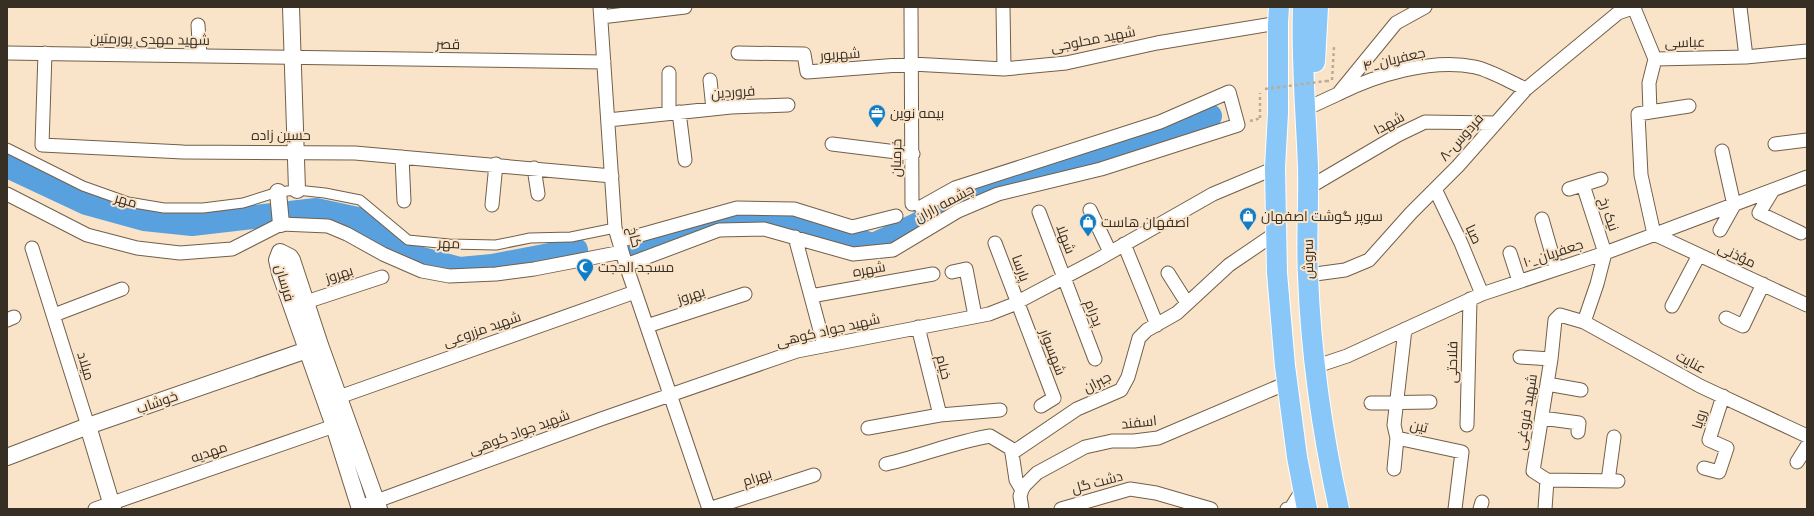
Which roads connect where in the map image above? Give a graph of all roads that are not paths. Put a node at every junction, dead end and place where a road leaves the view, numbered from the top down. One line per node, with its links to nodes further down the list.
1 (291, 7): 18 (street)
2 (684, 7): 10 (street)
3 (911, 7): 22 (street, خرمیان)
4 (1003, 7): 23 (street)
5 (1303, 7): 50 (main road, سروش)
6 (1318, 7): 29 (main road)
7 (1425, 7): 27 (street)
8 (1634, 7): 20 (street); 26 (street, ۸-فردوس)
9 (1740, 7): 19 (street)
10 (600, 12): 21 (street, کاخ)
11 (1278, 12): 23 (street, شهید محلوجی); 49 (main road)
12 (198, 25): 17 (street)
13 (1807, 51): 19 (street, عباسی)
14 (7, 53): 15 (street, شهید مهدی پورمتین)
15 (45, 53): 17 (street, شهید مهدی پورمتین); 42 (street, حسین زاده)
16 (738, 53): 22 (street, شهریور)
17 (200, 56): 18 (street, شهید مهدی پورمتین)
18 (292, 57): 21 (street, قصر); 42 (street)
19 (1746, 57): 20 (street, عباسی)
20 (1655, 59): 32 (street, عباسی)
21 (604, 62): 34 (street, کاخ)
22 (912, 64): 23 (street, شهید محلوجی); 44 (street, خرمیان)
23 (1004, 69)
24 (669, 73): 33 (street)
25 (710, 80): 31 (street)
26 (1526, 89): 27 (street, ۴_جعفریان); 35 (street, ۸-فردوس)
27 (1338, 94): 29 (street)
28 (788, 105): 31 (street, فروردین)
29 (1312, 106): 50 (main road)
30 (1689, 106): 32 (street)
31 (713, 109): 33 (street, فروردین)
32 (1650, 112): 75 (street)
33 (674, 113): 34 (street, فروردین); 46 (street)
34 (608, 120): 51 (street, کاخ)
35 (1496, 123): 55 (street, شهدا); 56 (street, ۸-فردوس)
36 (1238, 125): 44 (street, خرمیان); 76 (street, چشمه راران)
37 (1807, 134): 38 (street)
38 (1807, 140): 40 (street)
39 (832, 144): 44 (street)
40 (1775, 144)
41 (7, 148): 60 (street, مهر)
42 (296, 151): 45 (street, حسین زاده); 58 (street)
43 (1722, 151): 65 (street)
44 (913, 154)
45 (402, 156): 47 (street, حسین زاده); 63 (street)
46 (685, 160)
47 (496, 164): 48 (street, حسین زاده); 64 (street)
48 (534, 168): 51 (street, حسین زاده); 62 (street)
49 (1275, 168): 73 (main road); 78 (street, شهید جواد کوهی)
50 (1308, 168): 55 (main road, سروش)
51 (612, 176): 71 (street, کاخ)
52 (1807, 178): 59 (street, ۱۰_جعفریان)
53 (1601, 179): 54 (street)
54 (1583, 185): 57 (street); 82 (street, نیک رخ)
55 (1308, 188): 90 (main road, سروش)
56 (1435, 189): 90 (street, ۸-فردوس); 98 (street, صبا)
57 (1569, 189)
58 (297, 190): 60 (street, مهر); 71 (street, مهر)
59 (1772, 190): 65 (street, ۱۰_جعفریان); 74 (street)
60 (278, 192): 70 (street)
61 (7, 194): 70 (street)
62 (538, 194)
63 (404, 202)
64 (492, 205)
65 (1734, 205): 72 (street); 75 (street, ۱۰_جعفریان)
66 (1090, 210): 81 (street)
67 (1039, 212): 92 (street, شهلا)
68 (896, 216): 79 (street)
69 (1542, 219): 86 (street)
70 (281, 224): 79 (street)
71 (615, 228): 79 (street, کاخ)
72 (1720, 230)
73 (1276, 233): 103 (street, جبران); 121 (main road)
74 (1801, 233)
75 (1654, 234): 82 (street, ۱۰_جعفریان); 84 (street, مؤذنی)
76 (795, 238): 85 (street, چشمه راران); 99 (street)
77 (995, 243): 102 (street, پارسا)
78 (1124, 244): 81 (street, شهید جواد کوهی); 111 (street)
79 (620, 246): 85 (street, کاخ)
80 (32, 248): 106 (street, میلاد)
81 (1110, 252): 92 (street, شهید جواد کوهی)
82 (1605, 252): 86 (street, ۱۰_جعفریان); 110 (street)
83 (1510, 253): 93 (street)
84 (1699, 255): 94 (street, مؤذنی); 105 (street)
85 (626, 264): 96 (street, کاخ)
86 (1556, 268): 93 (street, ۱۰_جعفریان)
87 (952, 272): 108 (street)
88 (1168, 273): 103 (street)
89 (933, 274): 99 (street, شهره)
90 (1308, 275): 120 (main road, سروش)
91 (382, 277): 101 (street, بهروز)
92 (1064, 278): 102 (street, شهید جواد کوهی); 118 (street, پدرام)
93 (1519, 281): 98 (street, ۱۰_جعفریان)
94 (1763, 284): 104 (street, مؤذنی); 109 (street)
95 (122, 289): 106 (street)
96 (635, 292): 112 (street, کاخ); 126 (street, شهید مزروعی)
97 (745, 294): 112 (street, بهروز)
98 (1482, 294): 100 (street, ۱۰_جعفریان)
99 (811, 296): 115 (street)
100 (1470, 300): 114 (street, ۱۰_جعفریان); 134 (street, فلاحتی)
101 (306, 302): 116 (street, فرسان); 126 (street, فرسان)
102 (1017, 303): 108 (street, شهید جواد کوهی); 130 (street, شهسوار)
103 (1187, 303): 111 (street, جبران)
104 (1807, 305)
105 (1672, 306)
106 (54, 315): 135 (street, میلاد)
107 (1560, 315): 110 (street, عنایت); 119 (street, شهید فروغی)
108 (975, 316): 113 (street, شهید جواد کوهی)
109 (1726, 318)
110 (1584, 322): 125 (street, عنایت)
111 (1157, 325): 144 (street, جبران)
112 (647, 326): 124 (street, کاخ)
113 (918, 327): 115 (street, شهید جواد کوهی); 132 (street, خیام)
114 (1405, 329): 120 (street, ۱۰_جعفریان); 129 (street, تین)
115 (824, 345): 124 (street, شهید جواد کوهی)
116 (307, 350): 135 (street, خوشاب); 136 (street, فرسان)
117 (1520, 357): 119 (street)
118 (1095, 359)
119 (1551, 359): 122 (street, شهید فروغی)
120 (1314, 367): 163 (main road, سروش)
121 (1287, 383): 151 (main road); 152 (street, اسفند)
122 (1547, 384): 123 (street); 133 (street, شهید فروغی)
123 (1581, 390)
124 (670, 395): 153 (street, شهید جواد کوهی); 157 (street, کاخ)
125 (1722, 396): 139 (street, عنایت); 147 (street, رویا)
126 (339, 397): 153 (street, فرسان)
127 (1430, 402): 129 (street)
128 (1371, 403): 129 (street)
129 (1397, 403): 141 (street, تین)
130 (1041, 406)
131 (1000, 410): 132 (street)
132 (940, 415): 137 (street)
133 (1542, 418): 138 (street); 150 (street, شهید فروغی)
134 (1467, 425)
135 (88, 426): 143 (street, خوشاب); 154 (street)
136 (334, 426): 154 (street, مهدیه); 155 (street, فرسان)
137 (868, 428)
138 (1578, 432)
139 (1807, 436)
140 (1614, 437): 150 (street)
141 (1397, 438): 148 (street); 164 (street, تین)
142 (1807, 446): 145 (street)
143 (8, 453)
144 (1012, 453): 146 (street); 152 (street)
145 (1797, 462)
146 (886, 464)
147 (1704, 468)
148 (1394, 469)
149 (814, 475): 157 (street, بهرام)
150 (1547, 480): 165 (street)
151 (1303, 489): 161 (street); 162 (main road)
152 (1022, 490): 158 (street)
153 (378, 505): 155 (street, شهید جواد کوهی)
154 (112, 506): 156 (street, مهدیه)
155 (360, 508)
156 (95, 509)
157 (709, 509)
158 (1022, 509)
159 (1061, 509): 160 (street, دشت گل)
160 (1211, 509)
161 (1287, 509)
162 (1307, 509)
163 (1339, 509)
164 (1455, 509)
165 (1545, 509)

